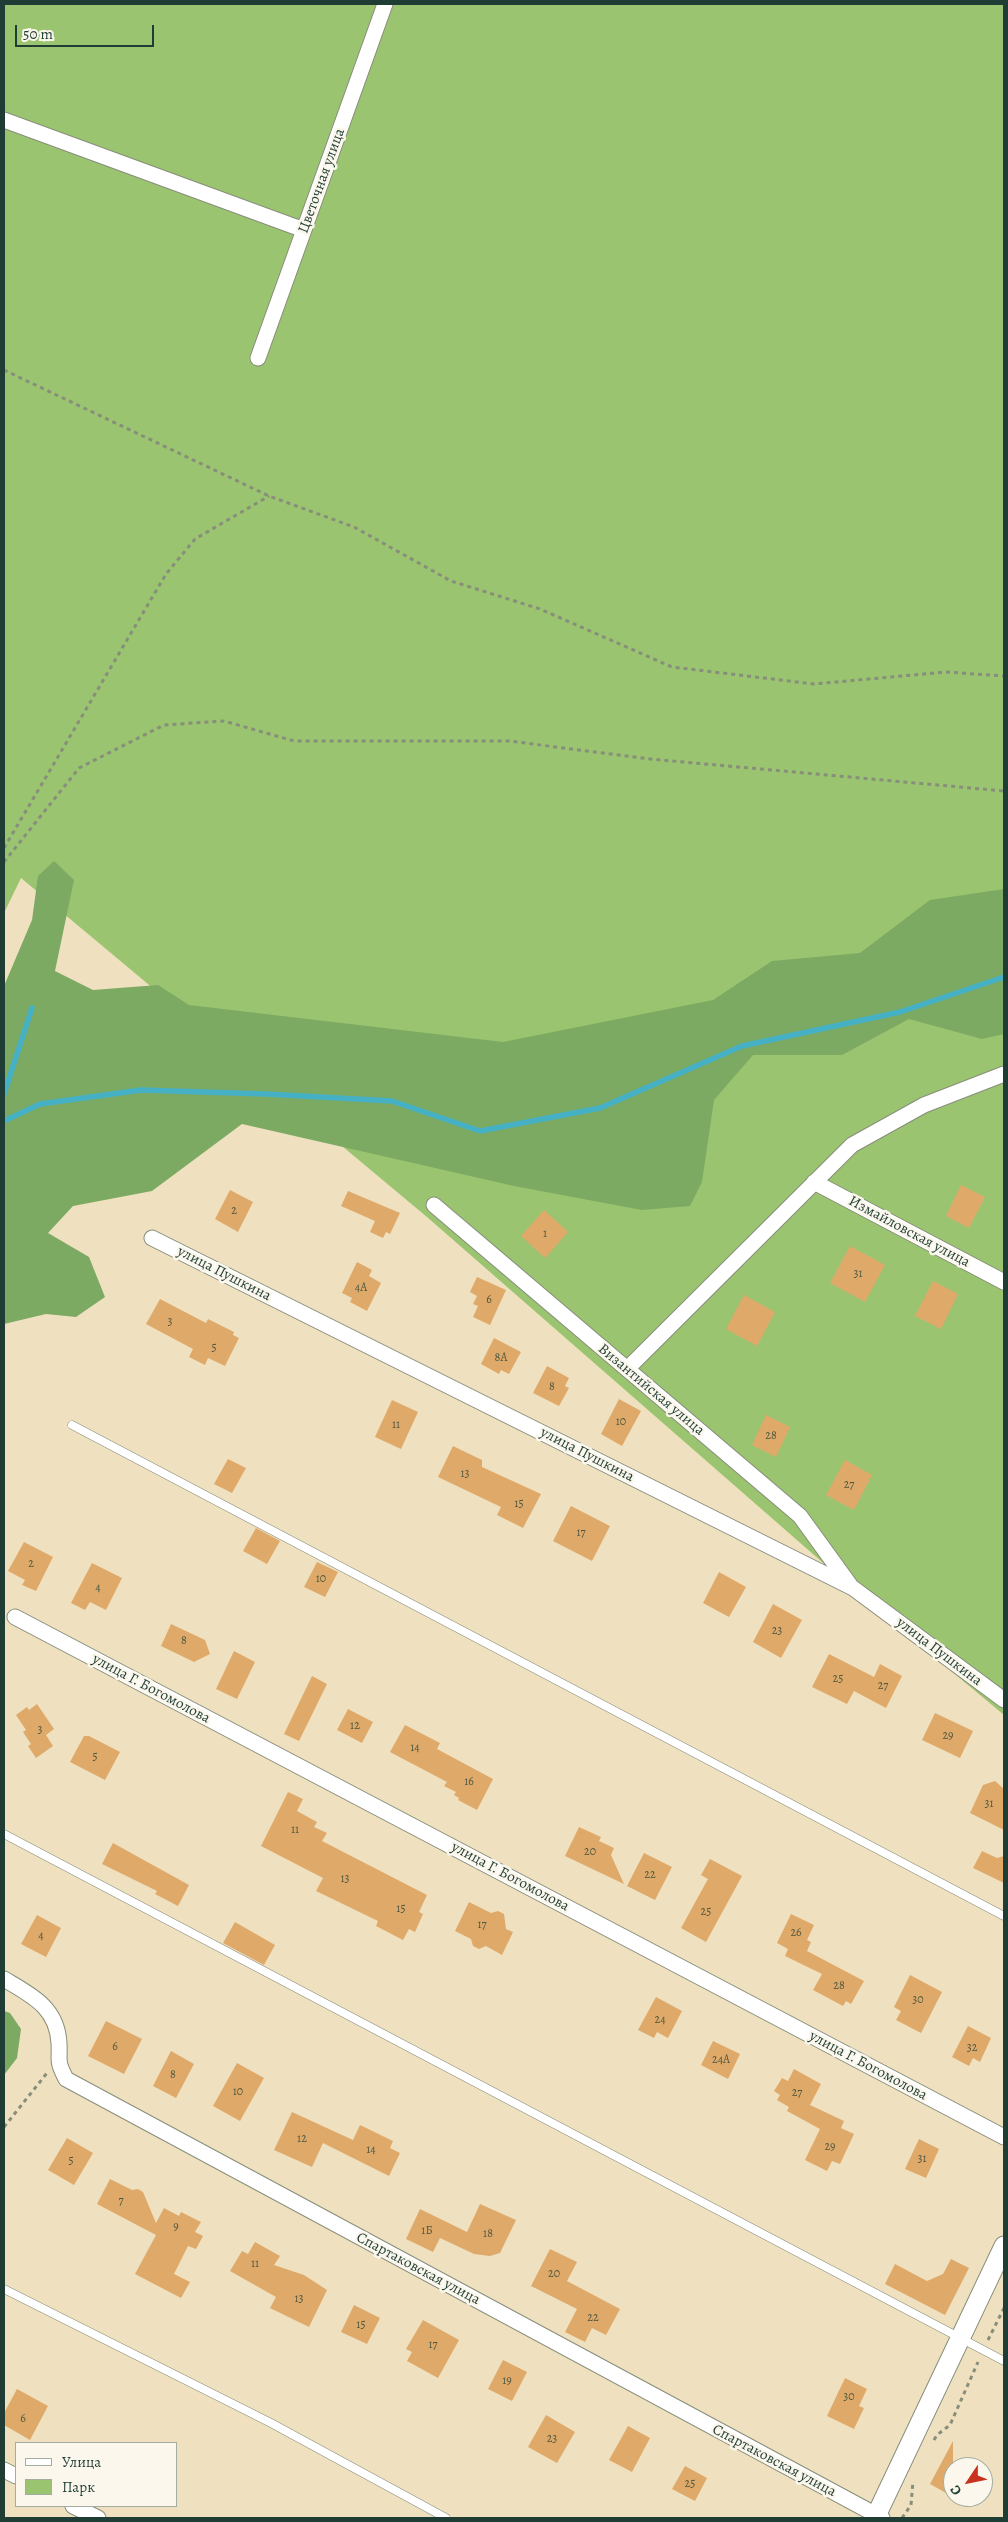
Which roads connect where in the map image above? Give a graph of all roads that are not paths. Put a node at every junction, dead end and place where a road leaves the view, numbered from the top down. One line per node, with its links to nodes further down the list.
1 (385, 4): 3 (street, Цветочная улица)
2 (4, 120): 3 (street)
3 (304, 230): 4 (street, Цветочная улица)
4 (258, 358)
5 (1004, 1074): 6 (street)
6 (814, 1182): 9 (street, Измайловская улица); 10 (street)
7 (434, 1205): 10 (street, Византийская улица)
8 (152, 1238): 12 (street, улица Пушкина)
9 (1004, 1282)
10 (627, 1369): 12 (street, Византийская улица)
11 (72, 1425): 16 (lane)
12 (853, 1588): 14 (street, улица Пушкина)
13 (15, 1617): 18 (street, улица Г. Богомолова)
14 (1004, 1700)
15 (4, 1834): 21 (lane)
16 (1004, 1916)
17 (4, 1980): 24 (street, Спартаковская улица)
18 (1004, 2137)
19 (1004, 2246): 21 (street)
20 (4, 2289): 26 (lane)
21 (961, 2338): 22 (lane); 24 (street)
22 (1004, 2361)
23 (76, 2507): 25 (street)
24 (878, 2517)
25 (98, 2518)
26 (446, 2518)

